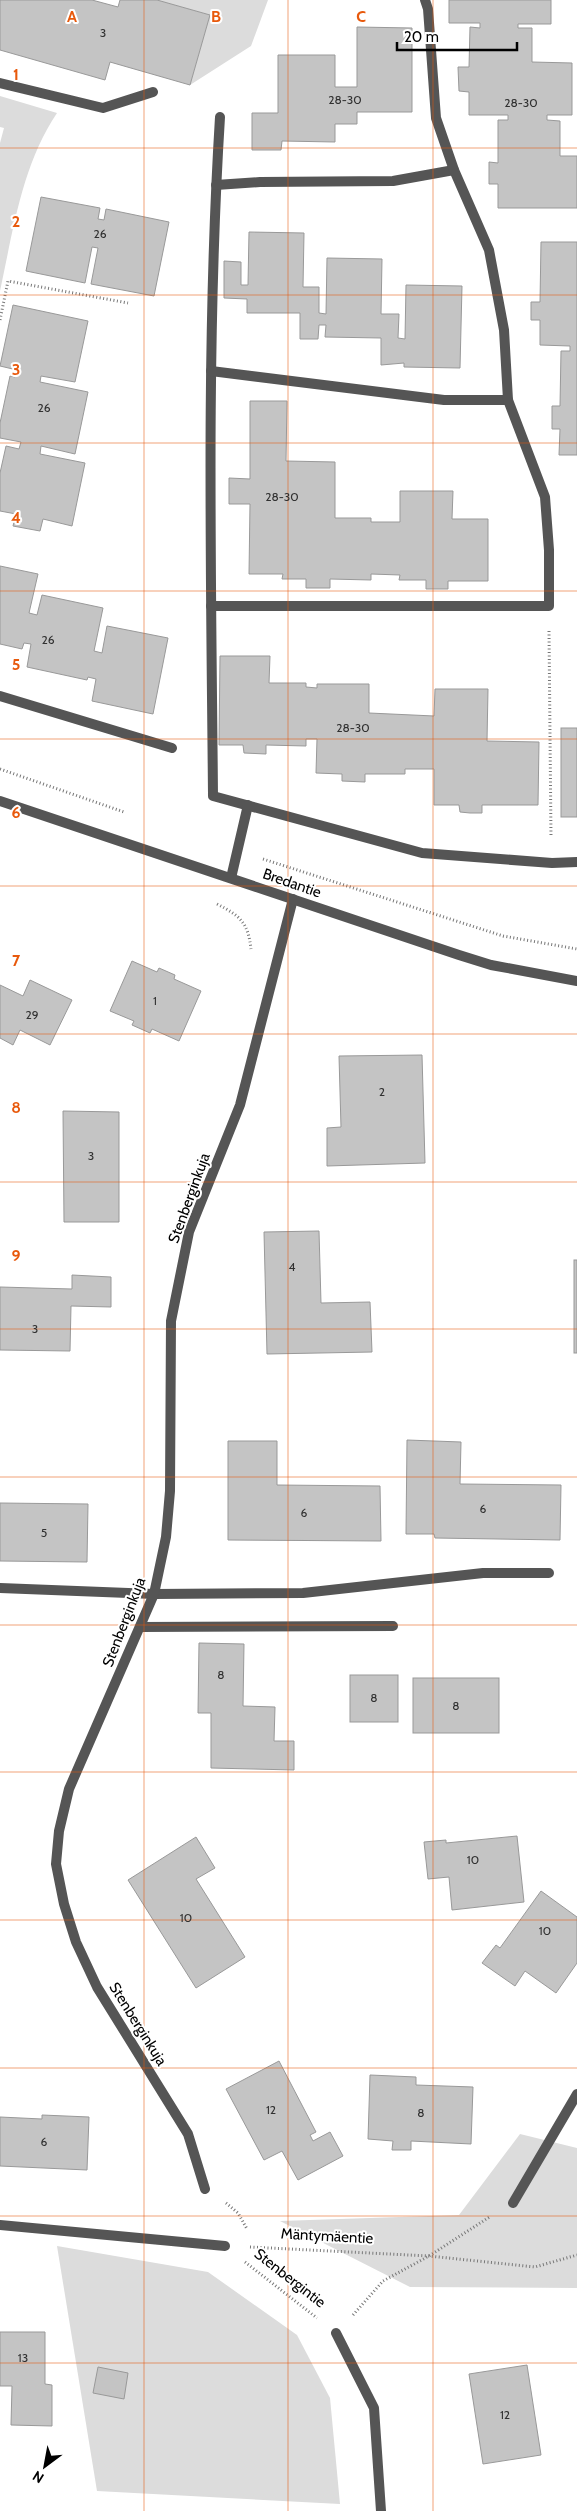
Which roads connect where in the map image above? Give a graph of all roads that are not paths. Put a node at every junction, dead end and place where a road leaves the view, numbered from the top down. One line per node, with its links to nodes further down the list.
1 (425, 0): 5 (street)
2 (0, 83): 3 (street)
3 (153, 92)
4 (220, 117): 6 (street)
5 (454, 170): 6 (street); 8 (street)
6 (216, 185): 7 (street)
7 (211, 371): 8 (street); 9 (street)
8 (508, 400): 9 (street)
9 (211, 606): 13 (street)
10 (0, 696): 11 (street)
11 (172, 748)
12 (0, 801): 15 (street, Bredantie)
13 (248, 805): 14 (street); 15 (street)
14 (577, 862)
15 (231, 878): 16 (street, Bredantie)
16 (293, 899): 17 (street, Bredantie); 20 (street, Stenberginkuja)
17 (577, 981)
18 (549, 1572): 20 (street)
19 (0, 1588): 20 (street)
20 (154, 1594): 22 (street, Stenberginkuja)
21 (393, 1626): 22 (street)
22 (140, 1627): 24 (street, Stenberginkuja)
23 (577, 2094): 25 (street)
24 (205, 2189)
25 (512, 2203)
26 (0, 2225): 27 (street)
27 (225, 2246)
28 (336, 2333): 29 (street)
29 (381, 2511)

